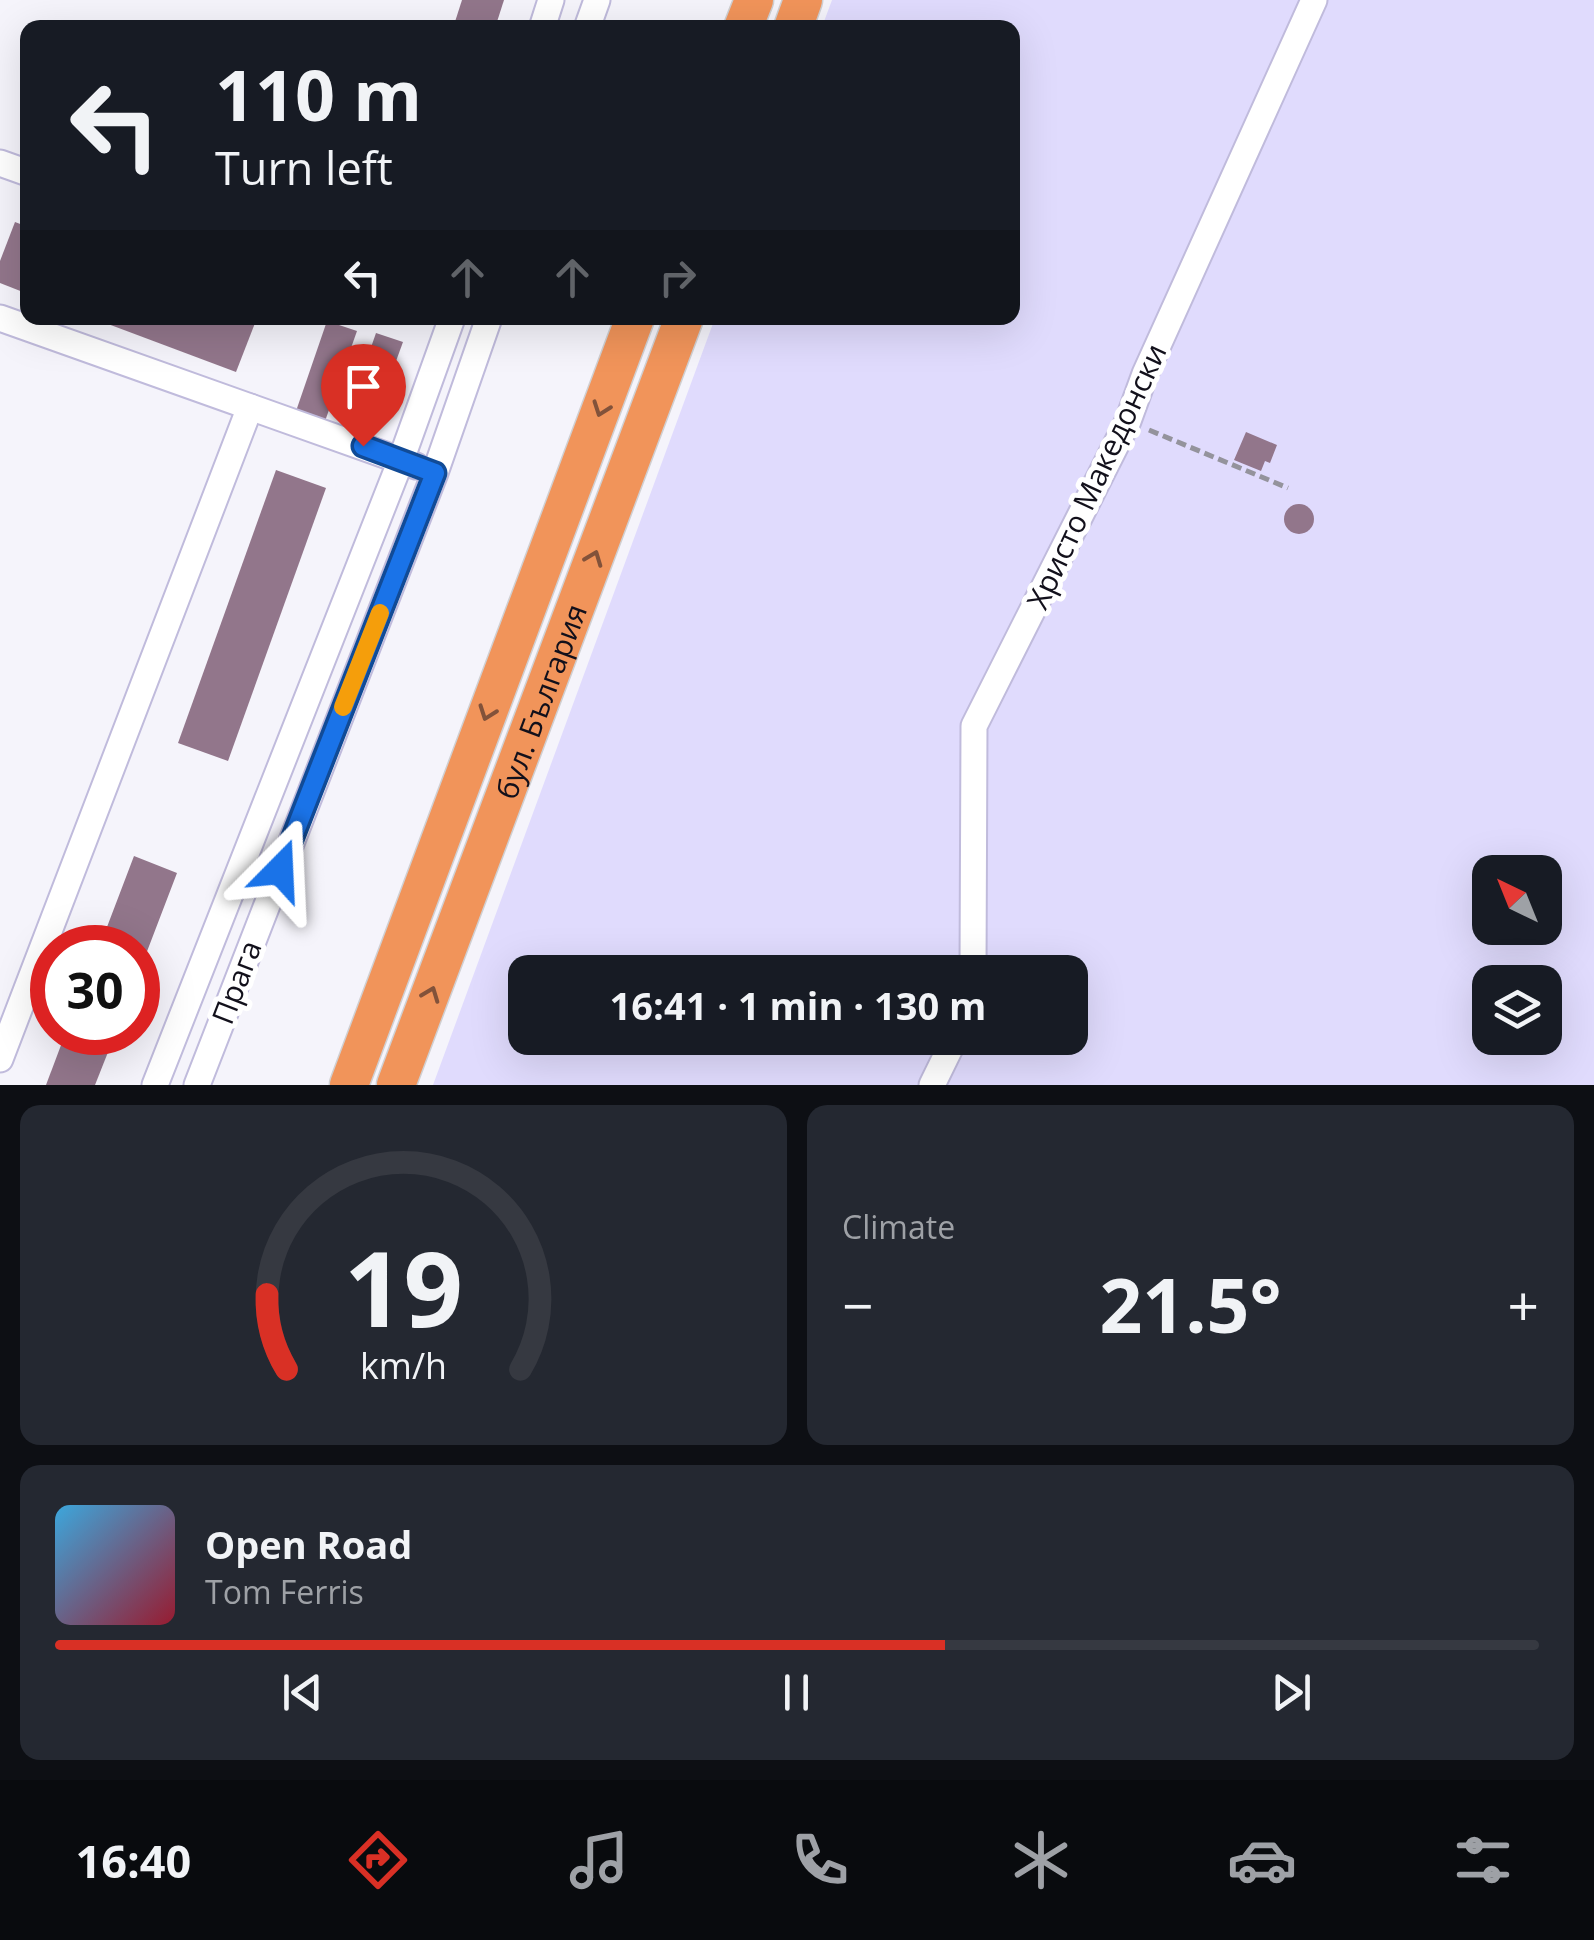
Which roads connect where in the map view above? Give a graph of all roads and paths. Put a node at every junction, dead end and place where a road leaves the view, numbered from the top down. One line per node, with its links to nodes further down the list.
1 (1314, 0): 8 (street, Христо Македонски)
2 (0, 318): 7 (street)
3 (444, 325): 9 (street)
4 (632, 325): 17 (highway, бул. България, one-way to 17)
5 (681, 325): 18 (highway, бул. България, one-way to 5)
6 (486, 326): 10 (street, Прага)
7 (250, 407): 9 (street); 14 (street)
8 (1128, 421): 11 (path); 12 (street, Христо Македонски)
9 (400, 460): 10 (street); 15 (street)
10 (435, 473): 16 (street, Прага)
11 (1288, 488)
12 (973, 955)
13 (947, 1055): 19 (street)
14 (0, 1059)
15 (155, 1085)
16 (197, 1085)
17 (348, 1085)
18 (396, 1085)
19 (932, 1085)

